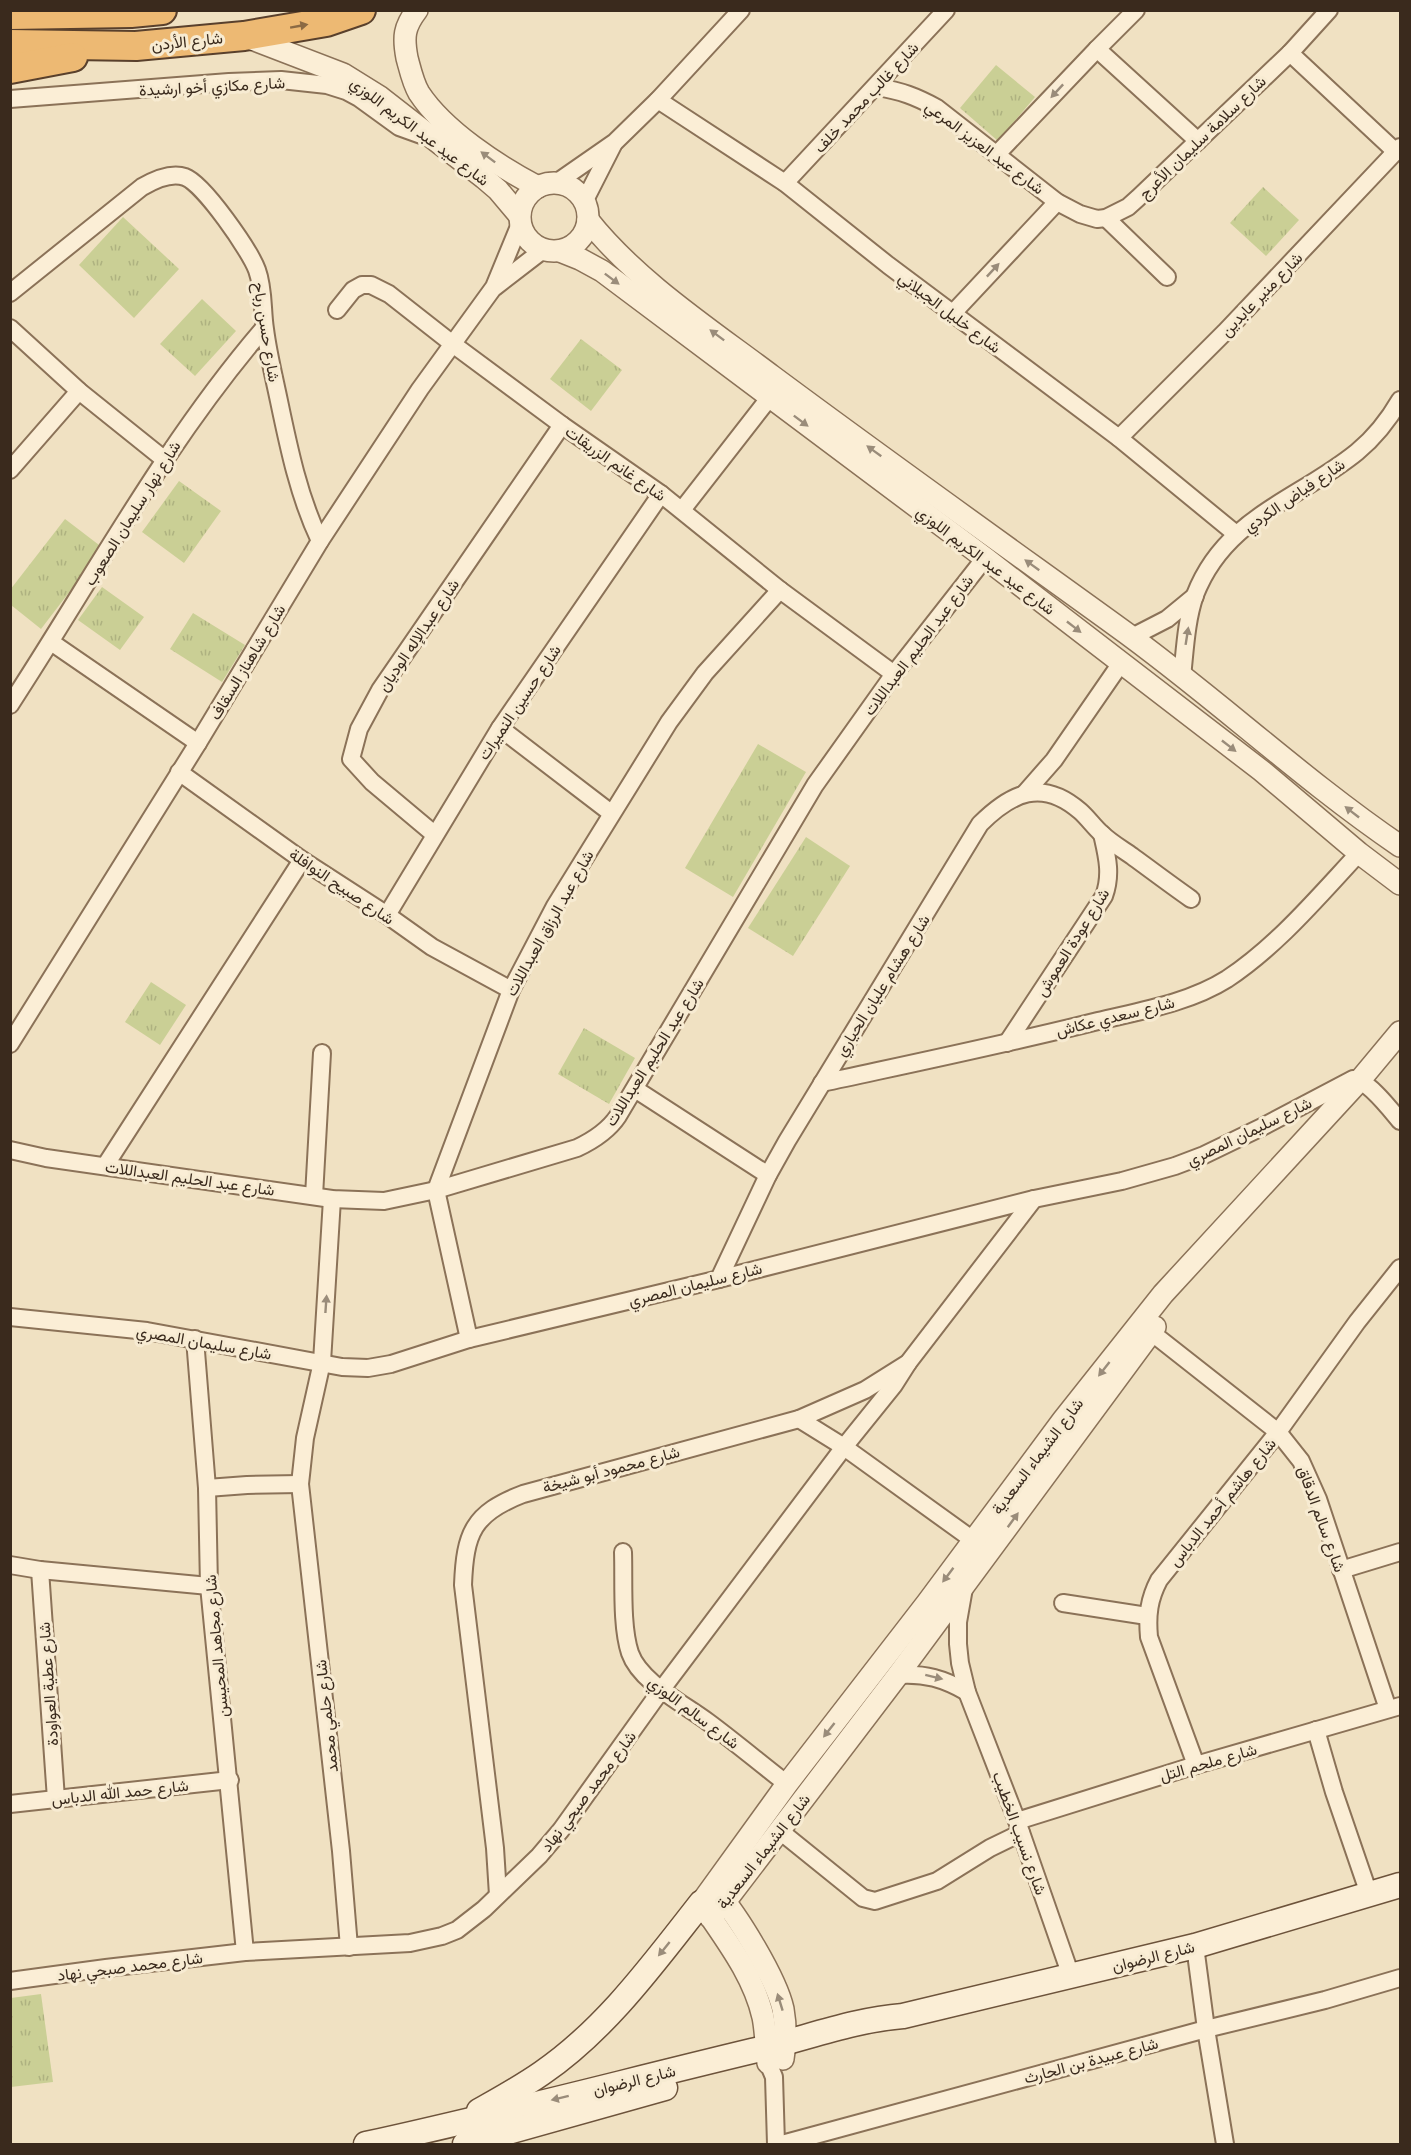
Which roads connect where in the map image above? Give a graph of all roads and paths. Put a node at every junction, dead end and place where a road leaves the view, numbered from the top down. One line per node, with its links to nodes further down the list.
1 (162, 10): 8 (highway, شارع الأردن)
2 (361, 10): 10 (highway, شارع الأردن, one-way to 2)
3 (417, 10): 25 (street, شارع عيد عبد الكريم اللوزي, one-way to 3)
4 (741, 10): 18 (street)
5 (946, 10): 16 (street, شارع غالب محمد خلف)
6 (1136, 10): 13 (street)
7 (1329, 10): 14 (street, شارع سلامة سليمان الأعرج)
8 (126, 12): 9 (highway, شارع الأردن)
9 (10, 15)
10 (244, 36): 12 (highway, شارع الأردن); 19 (street, شارع عيد عبد الكريم اللوزي)
11 (10, 44): 12 (highway, شارع الأردن)
12 (136, 46): 15 (highway)
13 (1097, 49): 20 (street); 23 (street, one-way to 23)
14 (1290, 53): 20 (street, شارع سلامة سليمان الأعرج); 22 (street)
15 (10, 69)
16 (876, 87): 23 (street, شارع عبد العزيز المرعي); 24 (street, شارع غالب محمد خلف)
17 (10, 99): 19 (street, شارع مكازي أخو ارشيدة)
18 (658, 100): 21 (street); 24 (street, شارع خليل الجيلاني)
19 (435, 140): 29 (street, شارع عيد عبد الكريم اللوزي)
20 (1198, 141): 28 (street, شارع سلامة سليمان الأعرج)
21 (615, 142): 25 (street); 27 (street)
22 (1398, 150): 43 (street, شارع منير عابدين)
23 (997, 154): 26 (street, شارع عبد العزيز المرعي)
24 (785, 183): 35 (street, شارع خليل الجيلاني)
25 (547, 185): 27 (street); 29 (street)
26 (1057, 202): 28 (street); 35 (street, one-way to 26)
27 (586, 211): 30 (street); 53 (street, شارع عيد عبد الكريم اللوزي, one-way to 27)
28 (1106, 218): 31 (street)
29 (520, 220): 30 (street); 32 (street, شارع شاهناز السقاف)
30 (551, 250): 32 (street, شارع شاهناز السقاف); 40 (street, شارع عيد عبد الكريم اللوزي, one-way to 40)
31 (1167, 277)
32 (494, 287): 38 (street, شارع شاهناز السقاف)
33 (10, 293): 37 (street, شارع حسن رباح)
34 (337, 310): 38 (street, شارع غانم الزريقات)
35 (953, 313): 43 (street, شارع خليل الجيلاني)
36 (10, 328): 39 (street)
37 (264, 328): 44 (street, شارع نهار سليمان الصعوب); 49 (street, شارع حسن رباح)
38 (453, 345): 42 (street, شارع غانم الزريقات); 49 (street, شارع شاهناز السقاف)
39 (79, 391): 44 (street); 45 (street)
40 (770, 397): 47 (street); 50 (street, شارع عيد عبد الكريم اللوزي, one-way to 50)
41 (1401, 400): 48 (street, شارع فياض الكردي)
42 (562, 425): 46 (street, شارع غانم الزريقات); 64 (street, شارع عبدالإله الوديان)
43 (1119, 438): 48 (street, شارع خليل الجيلاني)
44 (165, 460): 54 (street, شارع نهار سليمان الصعوب)
45 (10, 470)
46 (661, 494): 47 (street, شارع غانم الزريقات); 59 (street, شارع حسين النميرات)
47 (682, 510): 51 (street, شارع غانم الزريقات)
48 (1236, 534): 52 (street, شارع فياض الكردي)
49 (320, 542): 60 (street, شارع شاهناز السقاف)
50 (985, 558): 55 (street, شارع عيد عبد الكريم اللوزي, one-way to 55); 56 (street, شارع عبد الحليم العبداللات)
51 (780, 590): 56 (street, شارع غانم الزريقات); 63 (street, شارع عبد الرزاق العبداللات)
52 (1195, 596): 53 (street, شارع فياض الكردي); 57 (street, شارع فياض الكردي, one-way to 52)
53 (1132, 637): 57 (street, شارع عيد عبد الكريم اللوزي)
54 (51, 642): 58 (street, شارع نهار سليمان الصعوب); 60 (street)
55 (1121, 663): 62 (street); 67 (street, شارع عيد عبد الكريم اللوزي, one-way to 67)
56 (894, 674): 80 (street, شارع عبد الحليم العبداللات)
57 (1182, 677): 66 (street, شارع عيد عبد الكريم اللوزي, one-way to 57)
58 (10, 705)
59 (500, 728): 63 (street); 64 (street, شارع حسين النميرات)
60 (198, 743): 61 (street, شارع شاهناز السقاف)
61 (179, 772): 68 (street, شارع صبيح النوافلة); 75 (street, شارع شاهناز السقاف)
62 (1025, 793): 65 (street); 78 (street, شارع هشام عليان الحياري)
63 (611, 813): 72 (street, شارع عبد الرزاق العبداللات)
64 (434, 834): 71 (street, شارع حسين النميرات)
65 (1102, 834): 70 (street); 74 (street, شارع عودة العموش)
66 (1401, 846)
67 (1359, 854): 69 (street, شارع عيد عبد الكريم اللوزي); 74 (street, شارع سعدي عكاش)
68 (302, 860): 71 (street, شارع صبيح النوافلة); 83 (street)
69 (1401, 884)
70 (1191, 899)
71 (387, 915): 72 (street, شارع صبيح النوافلة)
72 (511, 990): 85 (street, شارع عبد الرزاق العبداللات)
73 (1401, 1032): 79 (street, شارع الشيماء السعدية)
74 (1007, 1043): 78 (street, شارع سعدي عكاش)
75 (10, 1044)
76 (322, 1053): 86 (street)
77 (1401, 1055): 79 (street, شارع الشيماء السعدية)
78 (822, 1083): 84 (street, شارع هشام عليان الحياري)
79 (1365, 1084): 81 (street); 88 (street, شارع سليمان المصري); 92 (street, شارع الشيماء السعدية)
80 (635, 1089): 84 (street); 85 (street, شارع عبد الحليم العبداللات)
81 (1401, 1121)
82 (10, 1150): 83 (street, شارع عبد الحليم العبداللات)
83 (105, 1166): 86 (street, شارع عبد الحليم العبداللات)
84 (768, 1175): 90 (street, شارع هشام عليان الحياري)
85 (436, 1190): 87 (street, شارع عبد الحليم العبداللات); 93 (street)
86 (314, 1196): 87 (street, شارع عبد الحليم العبداللات)
87 (332, 1198): 95 (street, شارع حلمي محمد, one-way to 87)
88 (1034, 1199): 90 (street, شارع سليمان المصري); 96 (street, شارع محمود أبو شيخة)
89 (1398, 1277): 98 (street, شارع هاشم أحمد الدباس)
90 (719, 1279): 93 (street, شارع سليمان المصري)
91 (10, 1317): 94 (street, شارع سليمان المصري)
92 (1146, 1327): 98 (street, شارع سالم الدقاق); 102 (street, شارع الشيماء السعدية, one-way to 102); 109 (street, شارع الشيماء السعدية, one-way to 92)
93 (469, 1339): 95 (street, شارع سليمان المصري)
94 (195, 1340): 95 (street, شارع سليمان المصري); 101 (street, شارع مجاهد المحيسن)
95 (322, 1362): 100 (street, شارع حلمي محمد)
96 (908, 1363): 97 (street, شارع محمود أبو شيخة); 99 (street, شارع محمد صبحي نهاد)
97 (799, 1419): 99 (street); 126 (street, شارع محمود أبو شيخة)
98 (1278, 1432): 107 (street, شارع سالم الدقاق); 111 (street, شارع هاشم أحمد الدباس)
99 (844, 1448): 102 (street); 113 (street, شارع محمد صبحي نهاد)
100 (300, 1484): 101 (street); 129 (street, شارع حلمي محمد)
101 (207, 1488): 108 (street, شارع مجاهد المحيسن)
102 (973, 1540): 119 (street, شارع الشيماء السعدية, one-way to 119)
103 (623, 1552): 113 (street, شارع سالم اللوزي)
104 (1401, 1552): 107 (street)
105 (10, 1565): 106 (street)
106 (40, 1570): 108 (street); 120 (street, شارع عطية العواودة)
107 (1341, 1570): 115 (street, شارع سالم الدقاق)
108 (209, 1586): 118 (street, شارع مجاهد المحيسن)
109 (964, 1587): 112 (street, شارع الشيماء السعدية); 114 (street, شارع نسيب الخطيب)
110 (1063, 1603): 111 (street)
111 (1147, 1616): 117 (street, شارع هاشم أحمد الدباس)
112 (898, 1675): 114 (street, one-way to 114); 123 (street, شارع الشيماء السعدية)
113 (662, 1689): 119 (street, شارع سالم اللوزي); 126 (street, شارع محمد صبحي نهاد)
114 (968, 1692): 122 (street, شارع نسيب الخطيب)
115 (1394, 1708): 116 (street, شارع ملحم التل)
116 (1316, 1730): 117 (street, شارع ملحم التل); 125 (street)
117 (1196, 1765): 122 (street, شارع ملحم التل)
118 (230, 1780): 120 (street, شارع حمد الله الدباس); 130 (street, شارع مجاهد المحيسن)
119 (787, 1785): 127 (street, شارع الشيماء السعدية)
120 (56, 1798): 121 (street, شارع حمد الله الدباس)
121 (10, 1804)
122 (1019, 1827): 123 (street, شارع ملحم التل); 131 (street, شارع نسيب الخطيب)
123 (780, 1831): 127 (street, شارع الشيماء السعدية)
124 (1401, 1885): 125 (main road, شارع الرضوان)
125 (1370, 1894): 128 (main road, شارع الرضوان)
126 (498, 1895): 129 (street, شارع محمد صبحي نهاد)
127 (712, 1902): 135 (street); 136 (main road, one-way to 136)
128 (1196, 1946): 131 (main road, شارع الرضوان); 134 (street)
129 (349, 1947): 130 (street, شارع محمد صبحي نهاد)
130 (246, 1952): 133 (street, شارع محمد صبحي نهاد)
131 (1071, 1976): 135 (main road, شارع الرضوان)
132 (1401, 1978): 134 (street, شارع عبيدة بن الحارث)
133 (10, 1982)
134 (1206, 2029): 140 (street, شارع عبيدة بن الحارث); 141 (street)
135 (776, 2058): 136 (main road, شارع الرضوان, one-way to 136); 137 (main road, شارع الرضوان); 139 (street)
136 (462, 2134): 137 (main road); 138 (main road, شارع الرضوان)
137 (529, 2136)
138 (366, 2145)
139 (776, 2145)
140 (782, 2145)
141 (1226, 2145)

